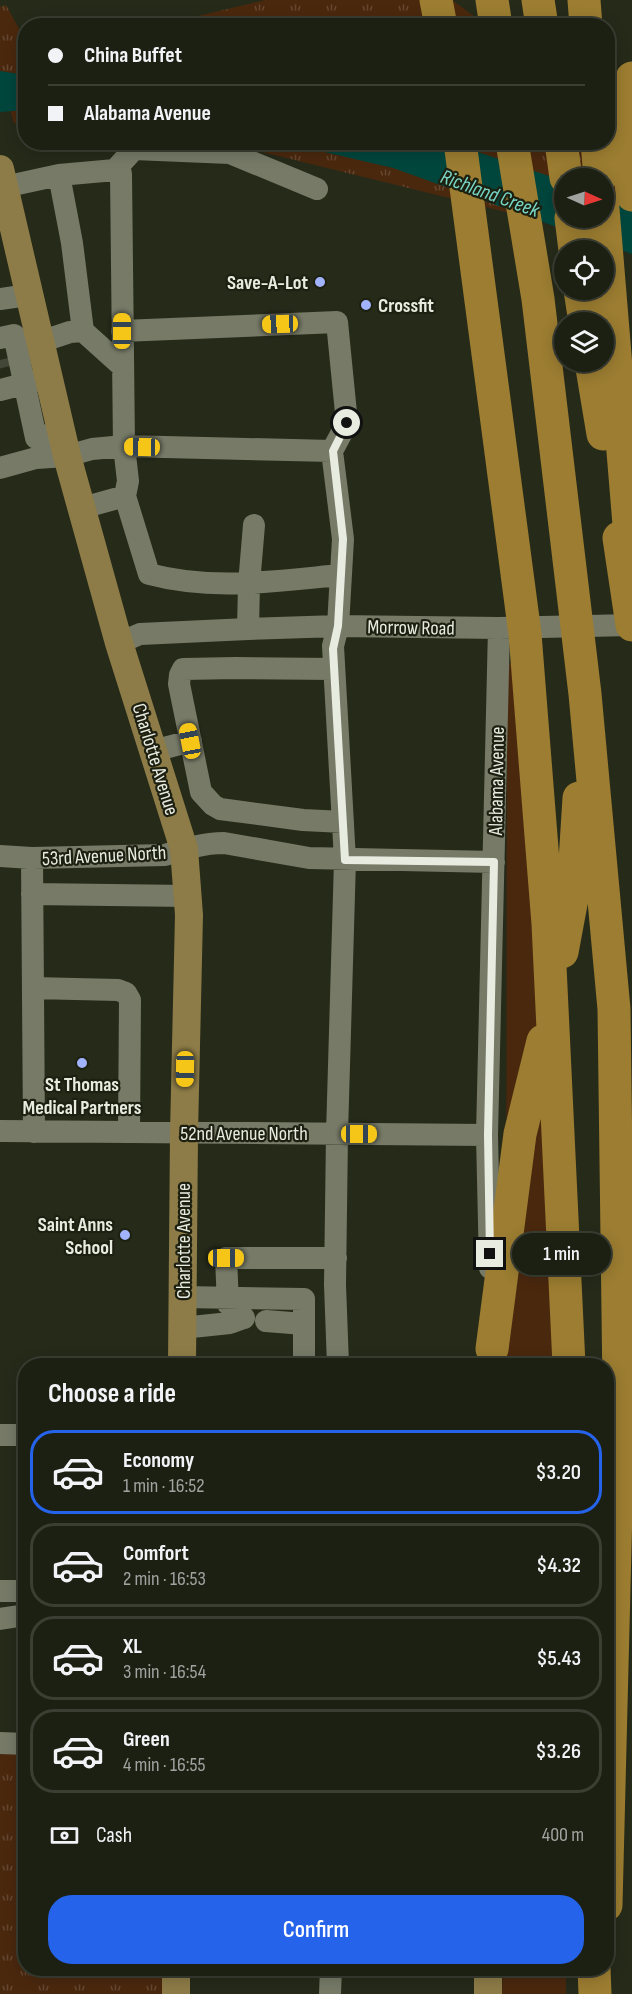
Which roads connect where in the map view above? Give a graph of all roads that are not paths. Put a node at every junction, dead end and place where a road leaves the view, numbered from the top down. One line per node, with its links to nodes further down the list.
1 (436, 0): 6 (highway)
2 (451, 0): 7 (highway)
3 (492, 0): 8 (highway)
4 (538, 0): 9 (highway)
5 (584, 0): 10 (highway)
6 (439, 18)
7 (452, 18)
8 (495, 18)
9 (541, 18)
10 (585, 18)
11 (632, 78): 22 (highway)
12 (133, 150): 18 (street)
13 (173, 150): 21 (street)
14 (461, 150): 81 (highway)
15 (513, 150): 51 (highway)
16 (562, 150): 17 (highway)
17 (565, 168)
18 (115, 170): 19 (street); 28 (street)
19 (59, 175): 20 (street); 27 (street)
20 (2, 178): 24 (main road, Charlotte Avenue)
21 (317, 189)
22 (632, 195)
23 (600, 228): 26 (highway)
24 (28, 295): 25 (street); 30 (main road, Charlotte Avenue)
25 (0, 299)
26 (590, 305): 41 (highway)
27 (83, 331): 30 (street); 31 (street)
28 (122, 331): 31 (street); 36 (street)
29 (0, 338): 33 (street)
30 (40, 342): 33 (main road, Charlotte Avenue)
31 (123, 367): 35 (street)
32 (593, 372): 41 (highway)
33 (17, 381): 34 (main road, Charlotte Avenue)
34 (50, 446): 35 (street); 37 (street); 39 (main road, Charlotte Avenue)
35 (124, 446): 36 (street); 38 (street)
36 (333, 451): 42 (street)
37 (0, 468)
38 (125, 496): 39 (street); 43 (street)
39 (82, 508): 48 (main road, Charlotte Avenue)
40 (254, 525): 43 (street)
41 (628, 567): 44 (highway)
42 (340, 575): 43 (street); 45 (street)
43 (249, 584): 47 (street)
44 (632, 625): 46 (street, Morrow Road)
45 (338, 626): 46 (street, Morrow Road); 47 (street, Morrow Road); 50 (street)
46 (499, 628): 61 (street, Alabama Avenue)
47 (241, 629): 48 (street, Morrow Road); 49 (street)
48 (119, 643): 53 (main road, Charlotte Avenue)
49 (236, 668): 50 (street); 52 (street)
50 (333, 669): 55 (street)
51 (585, 694): 77 (highway); 86 (highway)
52 (190, 741): 53 (street); 54 (street)
53 (153, 751): 57 (main road, Charlotte Avenue)
54 (226, 810): 55 (street); 56 (street)
55 (343, 822): 60 (street)
56 (224, 843): 57 (street, 53rd Avenue North); 60 (street, 53rd Avenue North)
57 (184, 849): 59 (street, 53rd Avenue North); 63 (main road, Charlotte Avenue)
58 (0, 856): 59 (street, 53rd Avenue North)
59 (32, 858): 62 (street)
60 (345, 860): 61 (street, 53rd Avenue North); 69 (street)
61 (494, 862): 70 (street, Alabama Avenue)
62 (32, 894): 63 (street); 64 (street)
63 (188, 896): 68 (main road, Charlotte Avenue)
64 (33, 988): 66 (street); 67 (street)
65 (0, 1131): 66 (street, 52nd Avenue North)
66 (34, 1132): 67 (street, 52nd Avenue North)
67 (129, 1132): 68 (street, 52nd Avenue North)
68 (184, 1133): 69 (street, 52nd Avenue North); 72 (main road, Charlotte Avenue)
69 (337, 1134): 70 (street, 52nd Avenue North); 71 (street)
70 (488, 1135): 77 (street, Alabama Avenue)
71 (336, 1258): 73 (street); 80 (street)
72 (182, 1297): 73 (street); 76 (main road, Charlotte Avenue)
73 (226, 1297): 74 (street); 75 (street)
74 (255, 1319): 75 (street); 76 (street)
75 (304, 1324): 79 (street)
76 (182, 1328): 78 (main road, Charlotte Avenue)
77 (492, 1357)
78 (182, 1358)
79 (303, 1358)
80 (338, 1358)
81 (568, 1358)
82 (0, 1435): 83 (street)
83 (18, 1436)
84 (614, 1439): 85 (main road)
85 (632, 1440)
86 (614, 1586)
87 (0, 1591): 88 (street)
88 (18, 1591)
89 (18, 1616): 90 (street)
90 (0, 1619)
91 (0, 1743): 92 (street)
92 (18, 1744)
93 (176, 1976): 98 (main road)
94 (331, 1976): 99 (street)
95 (488, 1976): 100 (main road)
96 (594, 1976): 101 (highway)
97 (604, 1976): 102 (highway)
98 (176, 1994)
99 (330, 1994)
100 (488, 1994)
101 (595, 1994)
102 (604, 1994)

